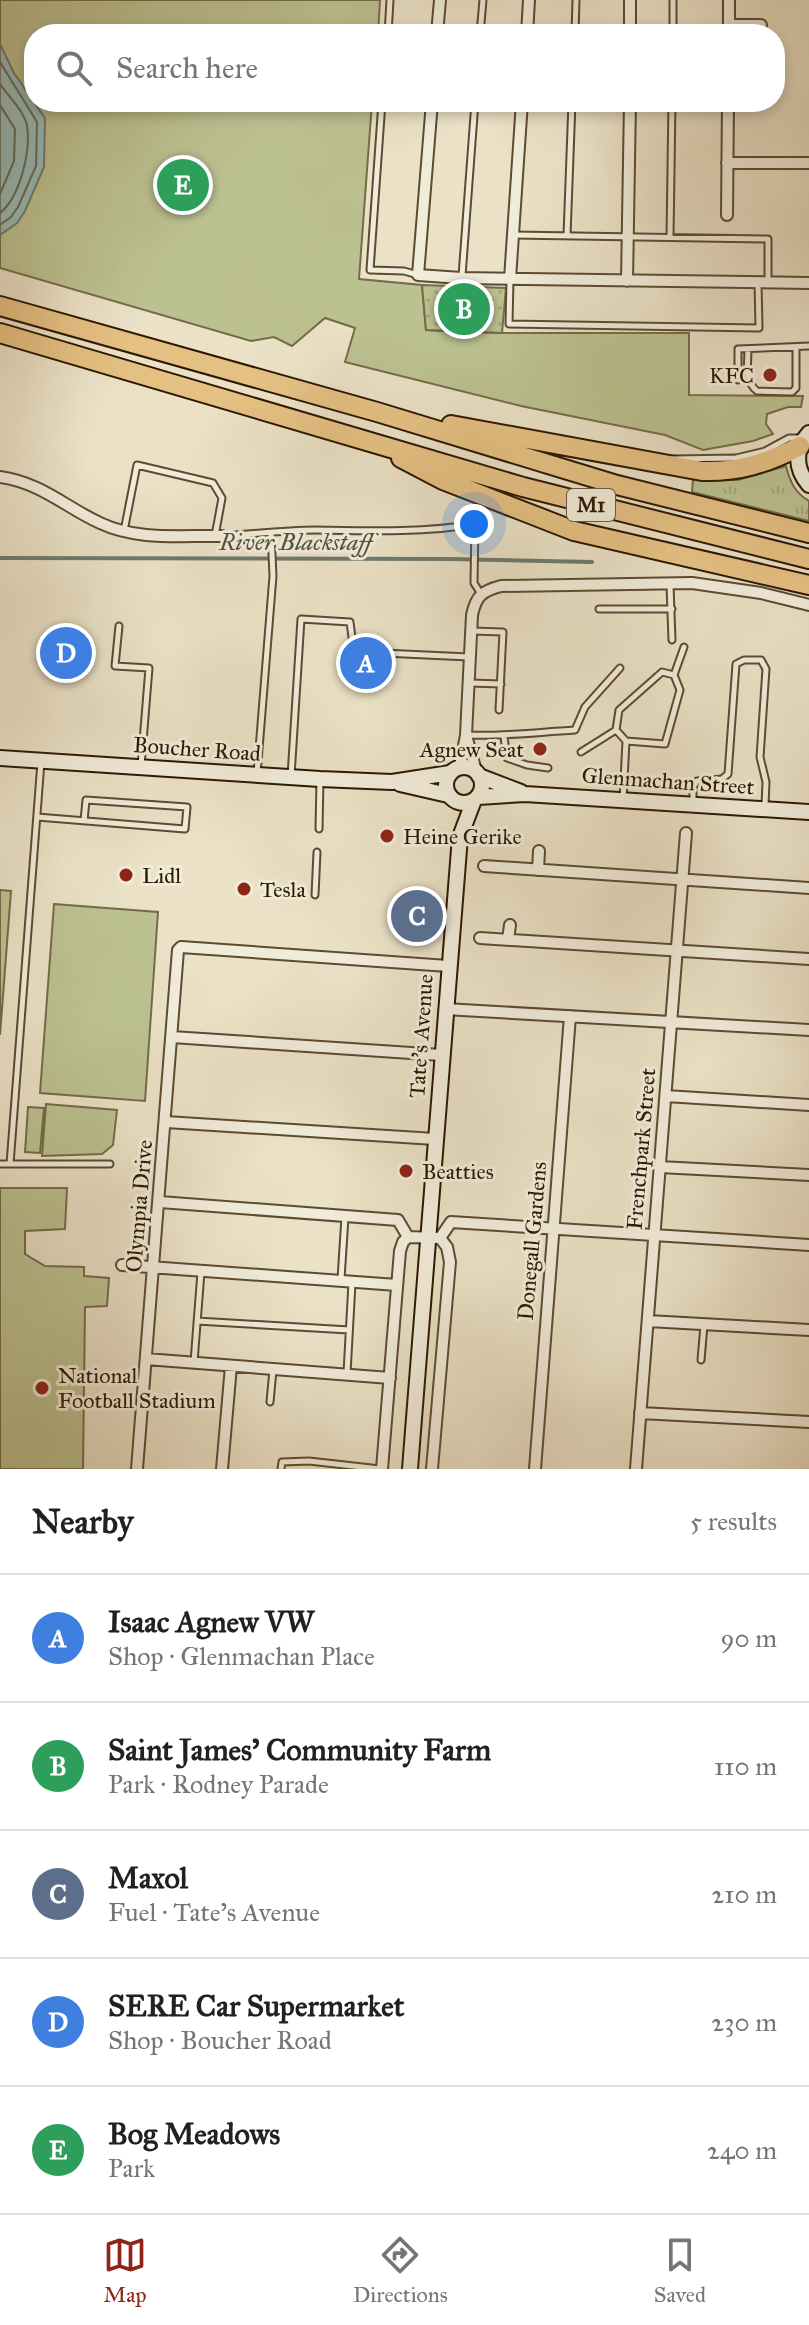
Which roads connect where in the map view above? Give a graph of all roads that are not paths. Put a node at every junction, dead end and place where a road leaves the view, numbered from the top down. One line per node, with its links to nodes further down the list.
1 (390, 0): 9 (lane)
2 (440, 0): 10 (street)
3 (483, 0): 11 (lane)
4 (529, 0): 12 (street)
5 (576, 0): 13 (lane)
6 (630, 0): 14 (street)
7 (673, 0): 15 (lane)
8 (729, 0): 16 (street)
9 (389, 24)
10 (438, 24)
11 (481, 24)
12 (528, 24)
13 (575, 24)
14 (630, 24)
15 (673, 24)
16 (729, 24)
17 (381, 112): 32 (lane)
18 (431, 112): 32 (street)
19 (474, 112): 33 (lane)
20 (521, 112): 28 (street)
21 (572, 112): 29 (lane)
22 (630, 112): 30 (street)
23 (672, 112): 31 (lane)
24 (728, 112): 25 (street)
25 (727, 163): 26 (street); 27 (street)
26 (809, 163)
27 (727, 215)
28 (512, 235): 29 (lane); 34 (street)
29 (567, 236): 30 (lane)
30 (627, 237): 31 (lane); 35 (street)
31 (670, 237): 36 (lane)
32 (418, 275): 33 (street)
33 (461, 278): 34 (street)
34 (510, 279): 35 (street); 36 (lane)
35 (627, 281): 36 (street)
36 (763, 283): 37 (street)
37 (809, 283)
38 (0, 306): 44 (highway, M1)
39 (0, 333): 46 (highway, M1)
40 (809, 346): 41 (lane)
41 (796, 347): 42 (lane); 42 (lane)
42 (748, 349): 43 (lane)
43 (738, 380)
44 (377, 412): 45 (highway); 51 (highway, M1)
45 (806, 435): 48 (street)
46 (376, 443): 53 (highway, M1); 55 (highway)
47 (0, 477): 49 (street)
48 (809, 485)
49 (124, 532): 52 (street); 52 (lane)
50 (271, 533): 52 (lane); 56 (lane); 81 (lane)
51 (809, 533)
52 (219, 536)
53 (809, 559)
54 (670, 585): 56 (street); 57 (street); 59 (lane)
55 (809, 585)
56 (481, 594): 61 (street)
57 (809, 605)
58 (599, 609): 59 (lane)
59 (672, 609): 62 (lane)
60 (119, 626): 77 (lane)
61 (471, 631): 64 (street); 68 (lane)
62 (672, 640)
63 (684, 647): 66 (lane)
64 (469, 657): 67 (street); 82 (lane)
65 (620, 668): 72 (lane)
66 (674, 675): 70 (lane); 73 (lane)
67 (469, 683): 68 (lane); 71 (street)
68 (501, 684): 69 (lane)
69 (499, 710)
70 (616, 730): 73 (lane); 74 (lane)
71 (466, 736): 72 (lane); 79 (street); 80 (street)
72 (504, 737): 78 (lane)
73 (626, 741): 88 (lane)
74 (581, 752)
75 (0, 758): 76 (street, Boucher Road)
76 (41, 761): 77 (street, Boucher Road); 92 (lane)
77 (141, 767): 81 (street, Boucher Road)
78 (548, 768)
79 (455, 770): 80 (street); 84 (street, Boucher Road); 86 (street)
80 (478, 773): 85 (street, Glenmachan Street); 87 (street)
81 (257, 775): 82 (street, Boucher Road)
82 (291, 777): 83 (street, Boucher Road)
83 (320, 779): 84 (street, Boucher Road); 94 (lane)
84 (392, 782): 86 (street, Boucher Road)
85 (525, 794): 87 (street, Glenmachan Street); 88 (street, Glenmachan Street)
86 (450, 797): 87 (street); 96 (street, Tate's Avenue)
87 (476, 799): 96 (street, Tate's Avenue)
88 (623, 801): 89 (street, Glenmachan Street)
89 (693, 804): 90 (street, Glenmachan Street); 90 (lane)
90 (765, 810): 91 (street, Glenmachan Street)
91 (809, 812)
92 (37, 817): 93 (lane); 121 (lane)
93 (84, 821): 93 (lane)
94 (319, 829)
95 (686, 833): 101 (street, Frenchpark Street)
96 (460, 837): 109 (street, Tate's Avenue)
97 (539, 851): 100 (street)
98 (317, 852): 103 (lane)
99 (484, 866): 100 (street)
100 (538, 870): 101 (street)
101 (683, 880): 102 (street); 107 (street, Frenchpark Street)
102 (809, 888)
103 (315, 895)
104 (510, 925): 106 (street)
105 (480, 938): 106 (street)
106 (508, 940): 107 (street)
107 (677, 951): 108 (street); 112 (street, Frenchpark Street)
108 (809, 959)
109 (448, 966): 110 (street, Tate's Avenue); 114 (street, Olympia Drive)
110 (445, 1009): 111 (street); 115 (street, Tate's Avenue)
111 (570, 1016): 112 (street); 127 (street, Donegall Gardens)
112 (671, 1022): 113 (street); 116 (street, Frenchpark Street)
113 (809, 1030)
114 (172, 1037): 115 (street); 118 (street, Olympia Drive)
115 (441, 1055): 119 (street, Tate's Avenue)
116 (666, 1096): 117 (street); 123 (street, Frenchpark Street)
117 (809, 1105)
118 (166, 1122): 119 (street); 125 (street, Olympia Drive)
119 (435, 1139): 130 (street, Tate's Avenue)
120 (0, 1164): 121 (lane)
121 (10, 1164): 122 (lane)
122 (110, 1164)
123 (660, 1167): 124 (street); 128 (street, Frenchpark Street)
124 (809, 1175)
125 (160, 1202): 126 (street); 133 (street, Olympia Drive)
126 (345, 1216): 129 (street); 135 (lane)
127 (553, 1228): 128 (street); 130 (street); 158 (street, Donegall Gardens)
128 (654, 1236): 131 (street); 138 (street, Frenchpark Street)
129 (408, 1237): 130 (street); 136 (street)
130 (434, 1238): 156 (street, Tate's Avenue); 157 (street, Tate's Avenue)
131 (809, 1245)
132 (122, 1265): 133 (street)
133 (153, 1268): 134 (street); 142 (street, Olympia Drive)
134 (201, 1271): 135 (street); 137 (lane)
135 (346, 1282): 136 (street); 140 (lane)
136 (397, 1285): 148 (street)
137 (197, 1321): 140 (lane); 144 (lane)
138 (648, 1321): 139 (street); 150 (street, Frenchpark Street)
139 (704, 1324): 141 (street); 143 (lane)
140 (349, 1330): 147 (lane)
141 (809, 1330)
142 (146, 1359): 144 (street); 152 (street, Olympia Drive)
143 (701, 1360)
144 (194, 1363): 145 (street)
145 (231, 1366): 146 (street); 153 (street)
146 (273, 1369): 147 (street); 149 (lane)
147 (347, 1375): 148 (street)
148 (390, 1378): 155 (street)
149 (270, 1402)
150 (640, 1413): 151 (street); 159 (street, Frenchpark Street)
151 (809, 1422)
152 (137, 1469)
153 (222, 1469)
154 (281, 1469): 155 (lane)
155 (382, 1469)
156 (410, 1469)
157 (432, 1469)
158 (535, 1469)
159 (636, 1469)

